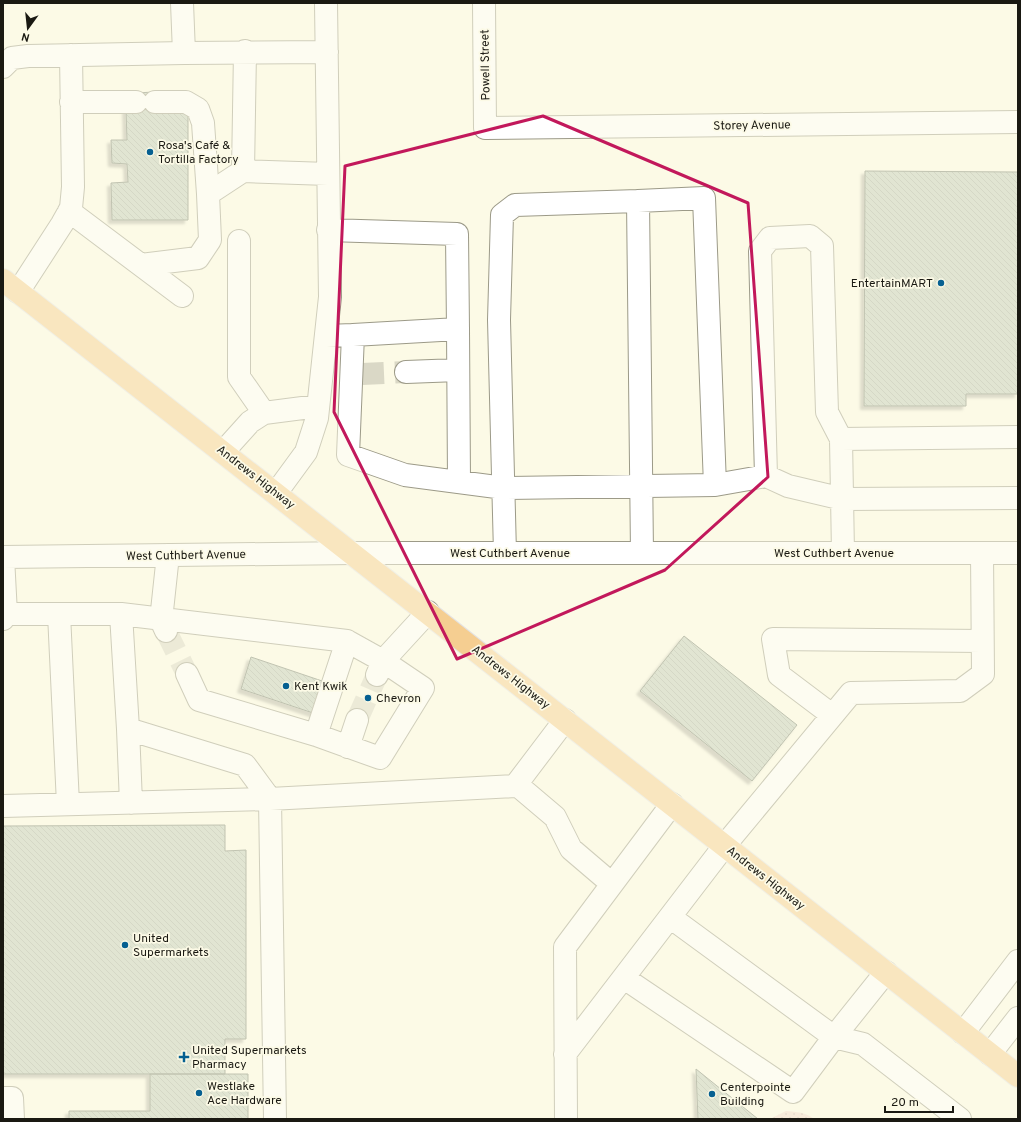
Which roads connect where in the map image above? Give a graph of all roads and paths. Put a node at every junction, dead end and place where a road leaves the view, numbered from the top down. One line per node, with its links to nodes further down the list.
1 (182, 3): 6 (street)
2 (326, 3): 5 (street)
3 (484, 3): 11 (street, Powell Street)
4 (245, 51): 5 (street); 6 (street); 12 (street)
5 (327, 52): 13 (street)
6 (184, 53): 7 (street)
7 (70, 56): 8 (street); 9 (street)
8 (3, 67)
9 (71, 102): 14 (street); 16 (street)
10 (1018, 122): 11 (street, Storey Avenue)
11 (485, 128)
12 (243, 171): 13 (street); 14 (street)
13 (328, 174): 17 (street)
14 (208, 194): 19 (street)
15 (638, 201): 34 (street); 35 (street); 36 (street)
16 (69, 211): 19 (street); 20 (street)
17 (328, 230): 22 (street); 23 (street)
18 (239, 241): 28 (street)
19 (141, 264): 21 (street)
20 (11, 286): 31 (main road, Andrews Highway)
21 (182, 296)
22 (458, 330): 24 (street); 25 (street)
23 (326, 336): 24 (street); 27 (street)
24 (353, 336): 33 (street)
25 (458, 370): 26 (street); 33 (street)
26 (406, 372)
27 (318, 406): 28 (street); 37 (street)
28 (264, 413): 31 (street)
29 (1018, 437): 30 (street)
30 (841, 439): 32 (street); 39 (street)
31 (223, 452): 37 (main road, Andrews Highway)
32 (766, 476): 34 (street); 39 (street)
33 (459, 482): 36 (street)
34 (715, 485): 35 (street)
35 (641, 486): 36 (street); 42 (street)
36 (504, 488): 41 (street)
37 (276, 493): 40 (main road, Andrews Highway)
38 (1018, 498): 39 (street)
39 (842, 499): 43 (street)
40 (353, 553): 41 (street, West Cuthbert Avenue); 46 (street, West Cuthbert Avenue); 48 (main road, Andrews Highway)
41 (505, 553): 42 (street, West Cuthbert Avenue)
42 (642, 553): 43 (street, West Cuthbert Avenue)
43 (843, 553): 44 (street, West Cuthbert Avenue)
44 (982, 553): 45 (street, West Cuthbert Avenue); 54 (street)
45 (1018, 553)
46 (168, 555): 47 (street, West Cuthbert Avenue); 52 (street)
47 (3, 557): 51 (street)
48 (428, 612): 55 (street); 59 (main road, Andrews Highway)
49 (59, 614): 50 (street); 51 (street); 66 (street)
50 (121, 614): 52 (street); 60 (street)
51 (4, 616)
52 (164, 626): 53 (street)
53 (347, 641): 55 (street); 61 (street)
54 (982, 641): 57 (street); 57 (street)
55 (380, 668): 62 (street)
56 (186, 674): 61 (street)
57 (832, 715): 69 (street)
58 (357, 720): 62 (street)
59 (565, 720): 63 (street); 67 (main road, Andrews Highway)
60 (128, 729): 64 (street); 65 (street)
61 (316, 735): 62 (street)
62 (348, 747)
63 (516, 784): 64 (street); 70 (street)
64 (270, 799): 65 (street); 83 (street)
65 (131, 803): 66 (street)
66 (68, 804): 68 (street)
67 (672, 804): 69 (main road, Andrews Highway); 70 (street)
68 (3, 806)
69 (725, 846): 71 (street); 73 (main road, Andrews Highway)
70 (612, 884): 78 (street)
71 (670, 917): 74 (street); 77 (street)
72 (1018, 961): 76 (street)
73 (886, 972): 76 (main road, Andrews Highway); 77 (street)
74 (624, 978): 77 (street); 78 (street)
75 (1018, 1018): 79 (street)
76 (963, 1033): 79 (main road, Andrews Highway)
77 (834, 1037): 85 (street)
78 (565, 1054): 84 (street)
79 (990, 1054): 80 (main road, Andrews Highway)
80 (1018, 1076)
81 (3, 1098): 82 (street)
82 (13, 1119)
83 (275, 1119)
84 (566, 1119)
85 (960, 1119)

